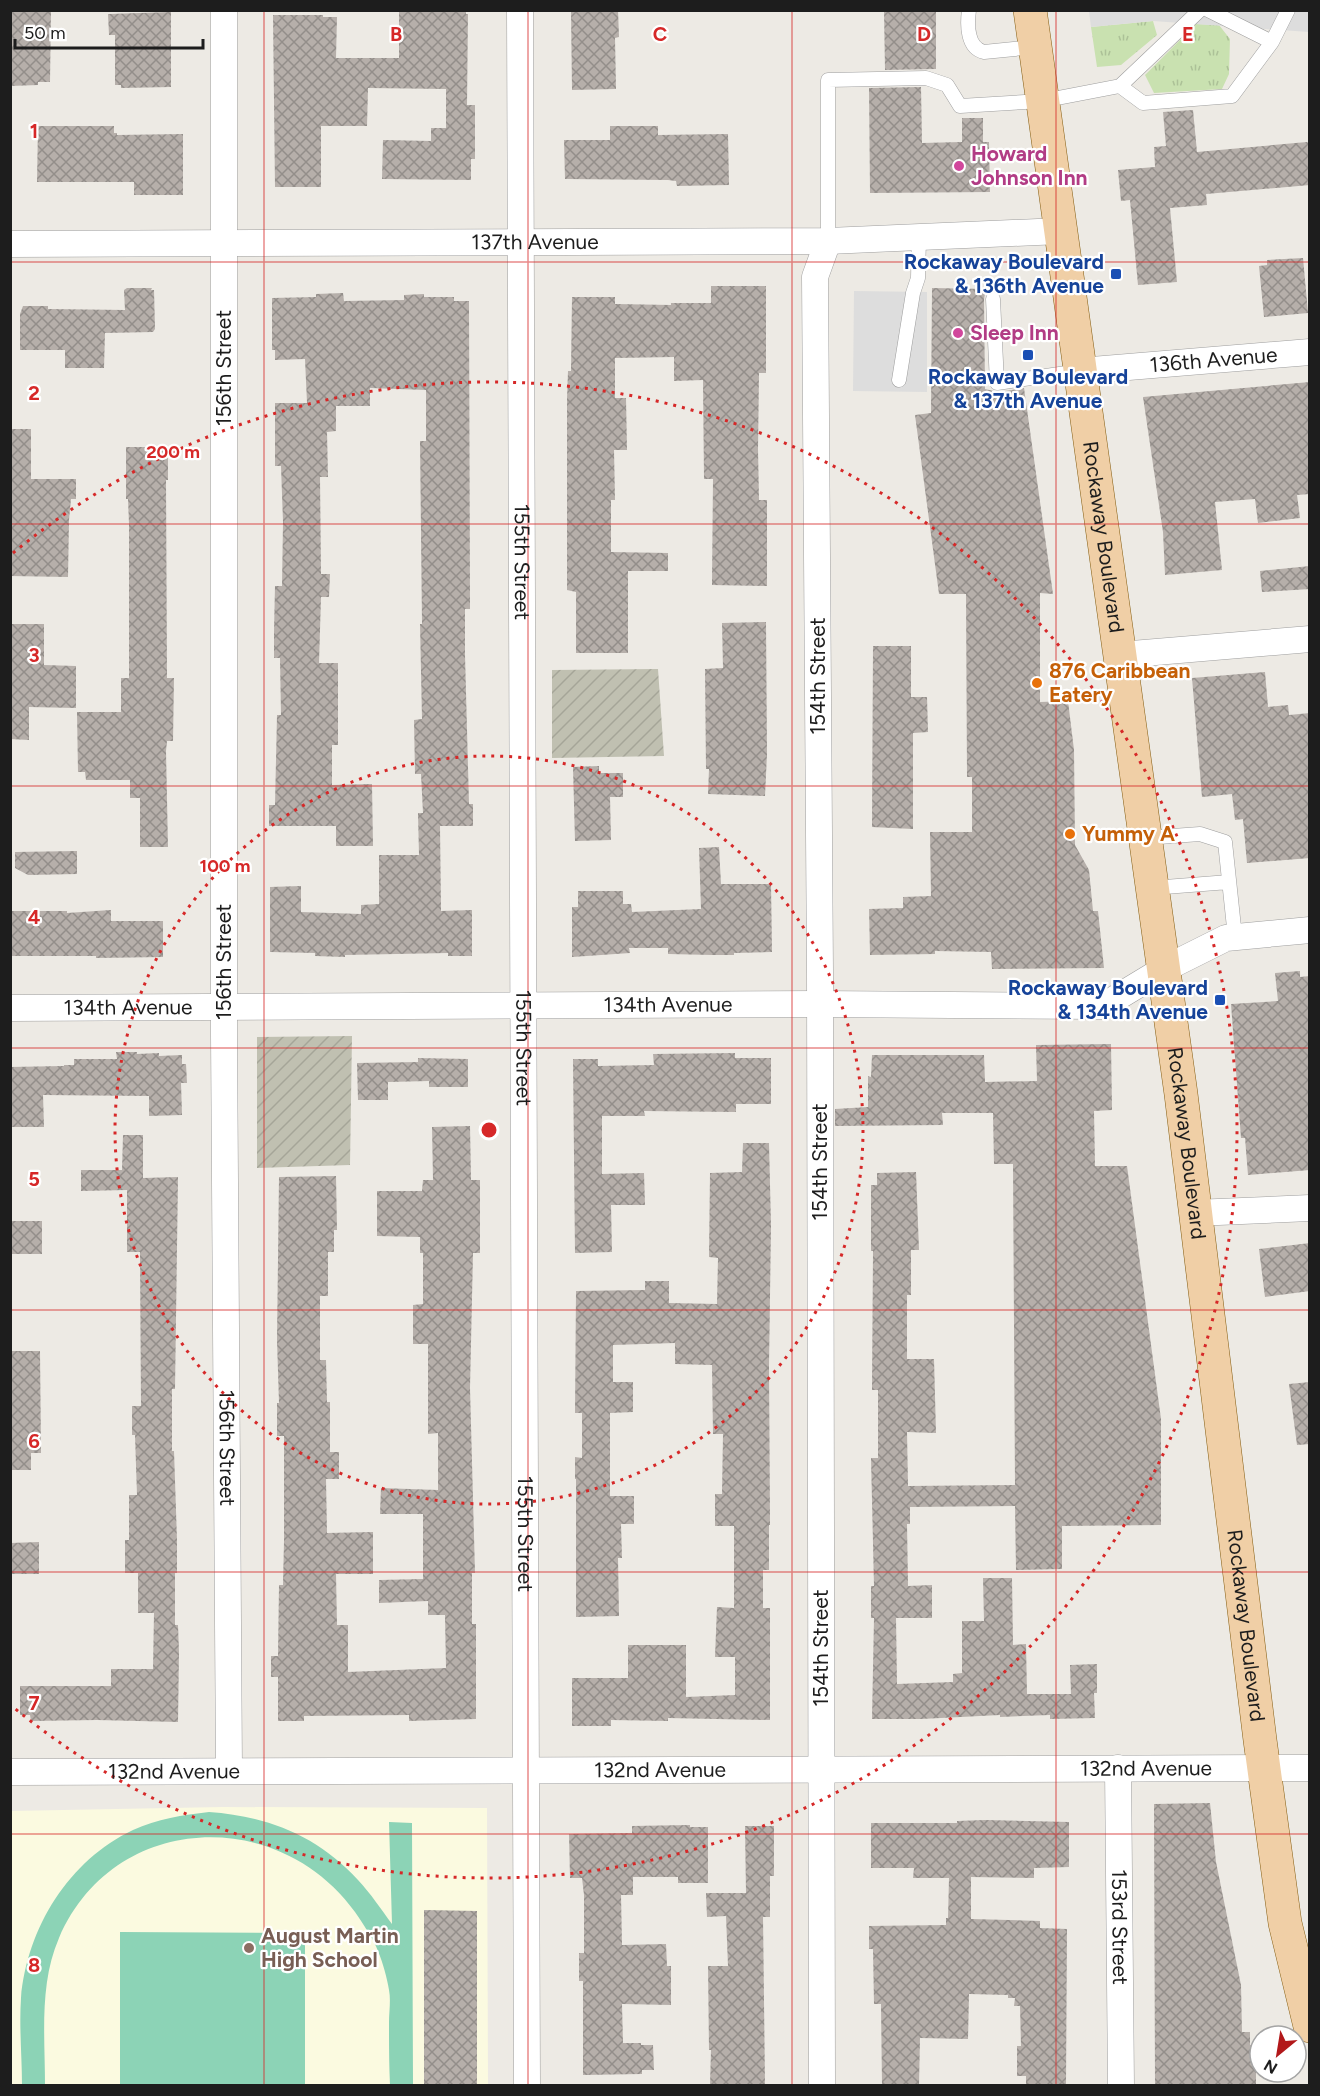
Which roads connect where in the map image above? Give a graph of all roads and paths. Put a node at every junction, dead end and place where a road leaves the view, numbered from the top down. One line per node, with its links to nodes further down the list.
1 (224, 10): 17 (street, 156th Street)
2 (520, 10): 15 (street, 155th Street)
3 (969, 10): 9 (lane)
4 (1030, 10): 9 (main road, Rockaway Boulevard)
5 (1200, 10): 10 (lane)
6 (1208, 10): 8 (lane)
7 (1288, 10): 8 (lane)
8 (1272, 42): 10 (lane)
9 (1035, 47): 11 (main road, Rockaway Boulevard)
10 (1120, 86): 11 (lane)
11 (1042, 101): 12 (main road, Rockaway Boulevard); 14 (lane)
12 (1060, 231): 13 (street, 137th Avenue); 20 (main road, Rockaway Boulevard)
13 (918, 237): 14 (street, 137th Avenue); 21 (lane)
14 (828, 241): 15 (street, 137th Avenue); 30 (street, 154th Street)
15 (520, 243): 17 (street, 137th Avenue); 31 (street, 155th Street)
16 (10, 244): 17 (street, 137th Avenue)
17 (224, 244): 32 (street, 156th Street)
18 (993, 299): 20 (lane)
19 (1310, 352): 20 (street, 136th Avenue)
20 (1080, 371): 23 (main road, Rockaway Boulevard)
21 (899, 380)
22 (1310, 639): 23 (street)
23 (1120, 655): 24 (main road, Rockaway Boulevard)
24 (1145, 838): 25 (lane); 26 (main road, Rockaway Boulevard)
25 (1229, 882): 26 (lane); 28 (lane)
26 (1152, 888): 29 (main road, Rockaway Boulevard)
27 (1310, 930): 28 (street, 134th Avenue)
28 (1235, 938): 29 (street, 134th Avenue)
29 (1164, 969): 30 (street, 134th Avenue); 35 (main road, Rockaway Boulevard)
30 (819, 1004): 31 (street, 134th Avenue); 39 (street, 154th Street)
31 (523, 1005): 32 (street, 134th Avenue); 41 (street, 155th Street)
32 (225, 1007): 33 (street, 134th Avenue); 40 (street, 156th Street)
33 (10, 1008)
34 (1310, 1208): 35 (street)
35 (1194, 1213): 36 (main road, Rockaway Boulevard)
36 (1264, 1767): 37 (street, 132nd Avenue); 38 (street, 132nd Avenue); 43 (main road, Rockaway Boulevard)
37 (1118, 1768): 39 (street, 132nd Avenue); 46 (street, 153rd Street)
38 (1310, 1768)
39 (821, 1769): 41 (street, 132nd Avenue); 45 (street, 154th Street)
40 (229, 1770): 41 (street, 132nd Avenue); 42 (street, 132nd Avenue)
41 (526, 1770): 44 (street, 155th Street)
42 (10, 1772)
43 (1310, 2026)
44 (526, 2085)
45 (822, 2085)
46 (1121, 2085)

